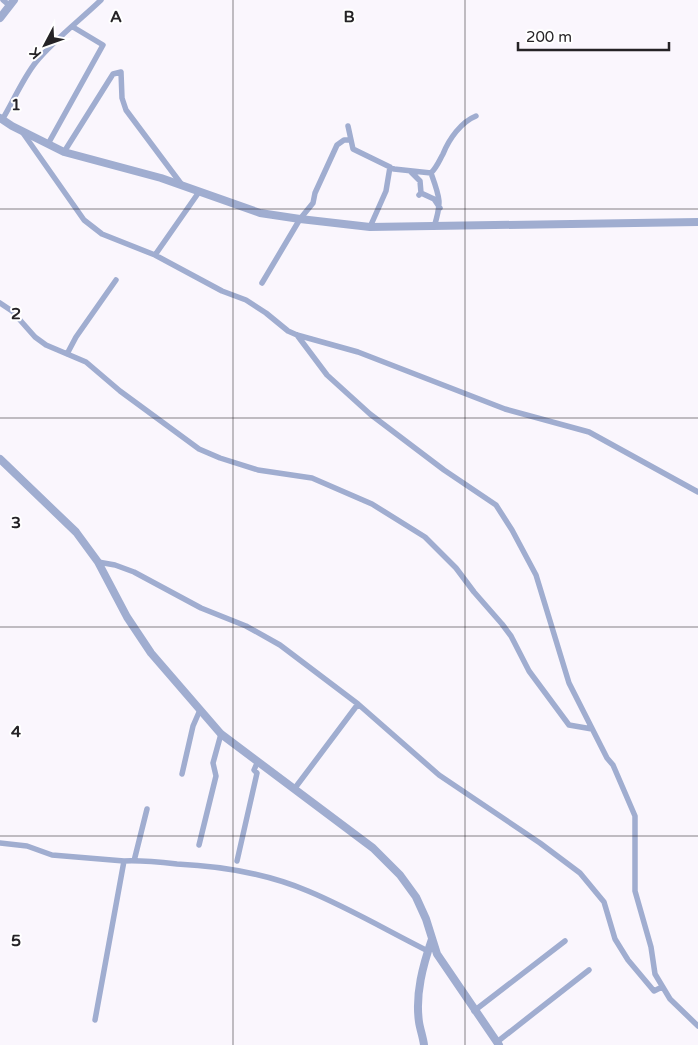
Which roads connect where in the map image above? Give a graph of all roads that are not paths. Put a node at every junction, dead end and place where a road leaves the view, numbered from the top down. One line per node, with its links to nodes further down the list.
1 (3, 0): 3 (street)
2 (101, 0): 5 (street)
3 (12, 3): 4 (street)
4 (0, 18)
5 (73, 27): 7 (street); 11 (street)
6 (476, 116): 15 (street)
7 (1, 119): 9 (street)
8 (348, 126): 10 (street)
9 (22, 131): 11 (street); 23 (street)
10 (350, 140): 13 (street); 19 (street)
11 (48, 144): 12 (street)
12 (64, 152): 16 (street); 16 (street)
13 (390, 167): 14 (street); 21 (street)
14 (410, 171): 15 (street); 18 (street)
15 (431, 174): 18 (street)
16 (182, 186): 17 (street)
17 (199, 192): 19 (street); 23 (street)
18 (440, 208): 22 (street)
19 (300, 219): 21 (street); 25 (street)
20 (698, 222): 22 (street)
21 (370, 227): 22 (street)
22 (434, 227)
23 (155, 255): 27 (street)
24 (116, 280): 28 (street)
25 (262, 283)
26 (0, 303): 28 (street)
27 (297, 335): 30 (street); 34 (street)
28 (68, 354): 34 (street)
29 (0, 459): 31 (street)
30 (698, 492)
31 (98, 562): 32 (street); 33 (street)
32 (358, 704): 38 (street); 49 (street)
33 (200, 710): 35 (street); 37 (street)
34 (592, 729): 49 (street)
35 (220, 734): 36 (street); 41 (street)
36 (258, 761): 38 (street); 44 (street)
37 (182, 774)
38 (295, 788): 45 (street)
39 (147, 809): 42 (street)
40 (0, 843): 43 (street)
41 (199, 846)
42 (134, 860): 43 (street); 47 (street)
43 (124, 861): 51 (street)
44 (237, 861)
45 (432, 939): 47 (street); 50 (street)
46 (565, 941): 50 (street)
47 (428, 951): 54 (street)
48 (589, 970): 53 (street)
49 (662, 987): 52 (street)
50 (474, 1010): 53 (street)
51 (95, 1020)
52 (698, 1026)
53 (498, 1044)
54 (424, 1045)

